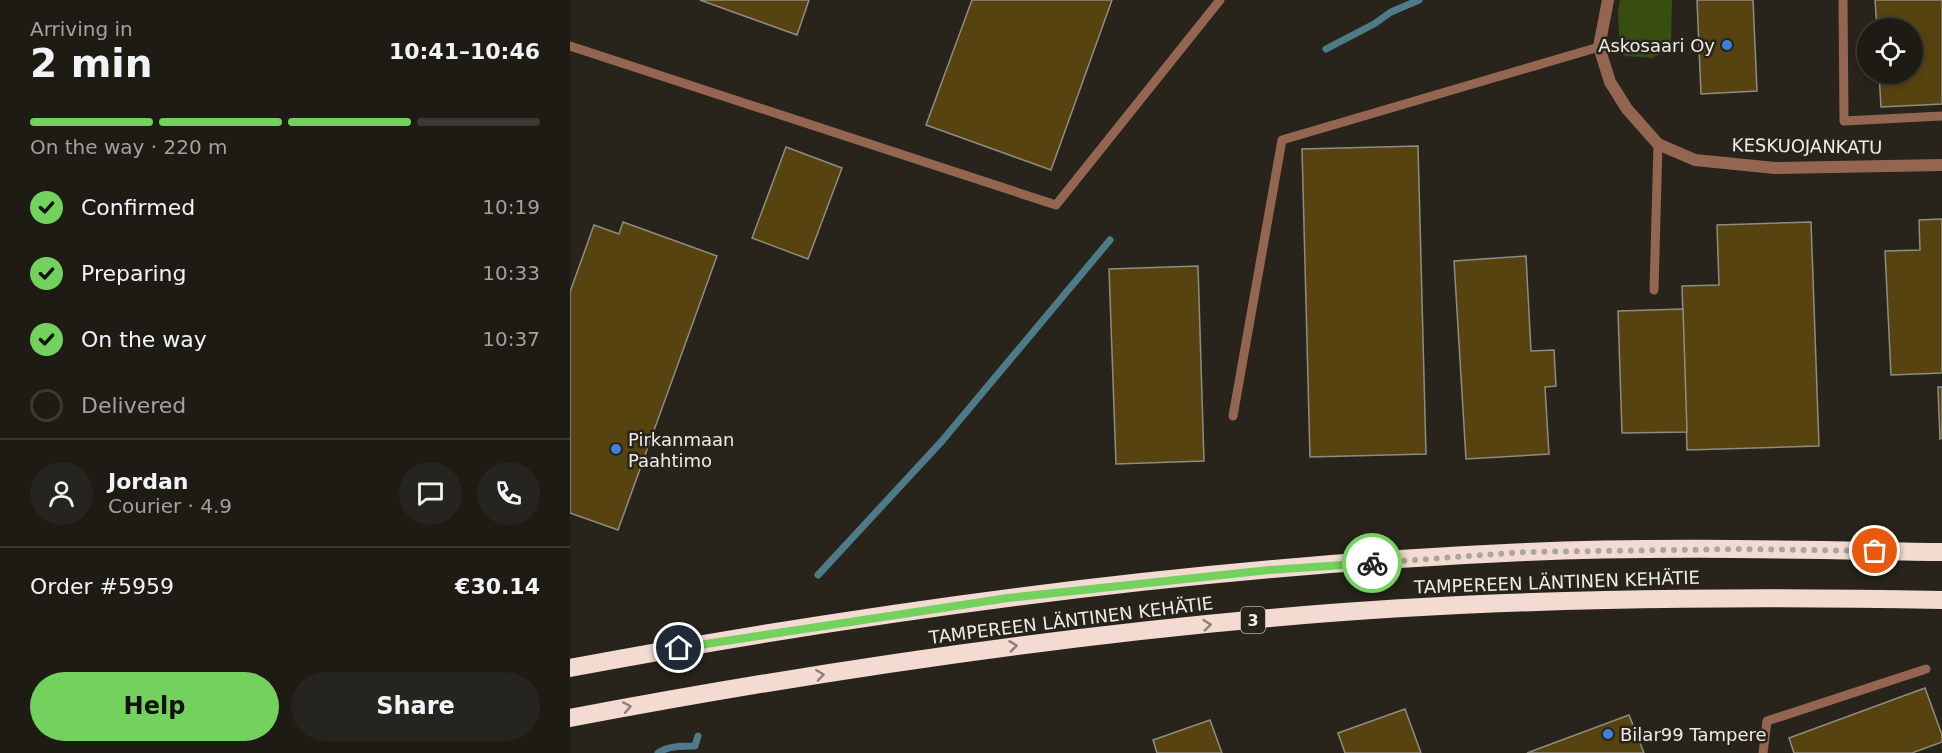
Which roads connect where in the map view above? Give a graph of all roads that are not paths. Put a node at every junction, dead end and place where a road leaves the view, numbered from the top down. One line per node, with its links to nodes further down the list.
1 (1220, 0): 4 (lane)
2 (1608, 0): 5 (street, KESKUOJANKATU)
3 (1843, 0): 6 (lane)
4 (570, 46)
5 (1599, 47): 7 (street, KESKUOJANKATU); 10 (lane)
6 (1942, 116)
7 (1658, 144): 8 (street, KESKUOJANKATU); 9 (lane)
8 (1942, 165)
9 (1654, 291)
10 (1233, 416)
11 (1942, 552): 13 (highway, TAMPEREEN LÄNTINEN KEHÄTIE)
12 (1942, 600): 15 (highway, TAMPEREEN LÄNTINEN KEHÄTIE / 3, one-way to 12)
13 (570, 668)
14 (1926, 669): 16 (lane)
15 (570, 718)
16 (1763, 753)

